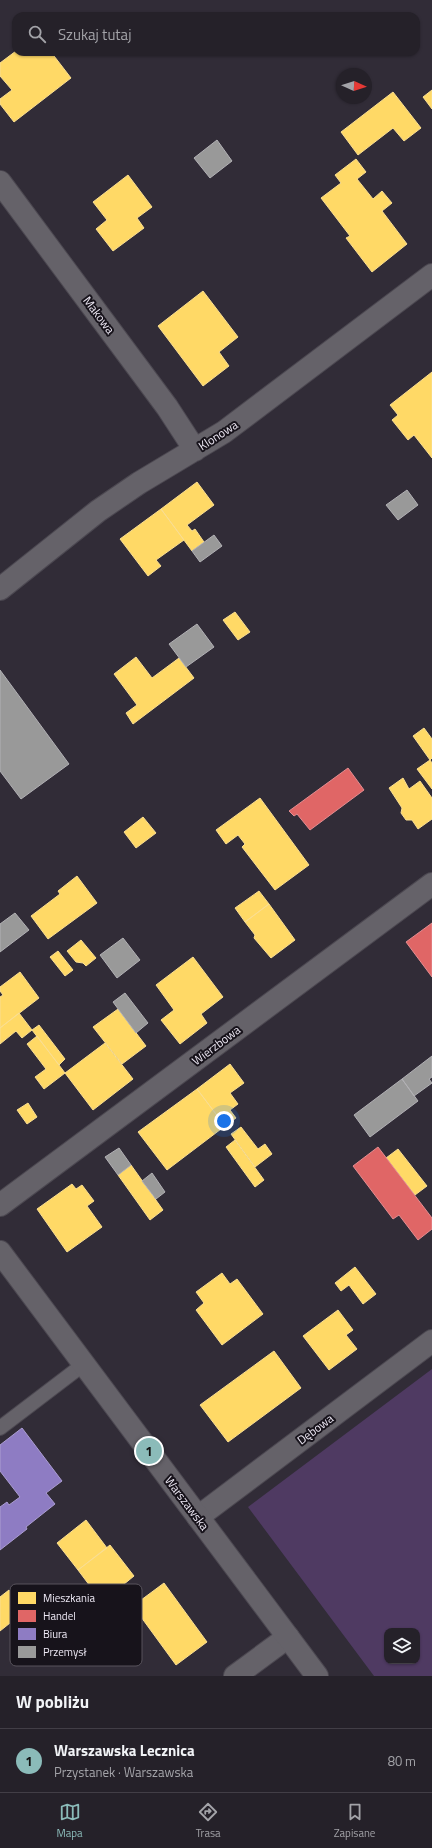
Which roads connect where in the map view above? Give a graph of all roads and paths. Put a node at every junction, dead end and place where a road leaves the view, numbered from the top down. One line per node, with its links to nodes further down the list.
1 (0, 182): 3 (street, Makowa)
2 (432, 275): 3 (street, Klonowa)
3 (195, 450): 4 (street, Klonowa)
4 (0, 589)
5 (432, 884): 6 (street, Wierzbowa)
6 (0, 1205)
7 (0, 1252): 9 (street, Warszawska)
8 (432, 1342): 11 (street, Dębowa)
9 (84, 1364): 10 (lane); 11 (street, Warszawska)
10 (0, 1428)
11 (198, 1517): 12 (street, Warszawska)
12 (288, 1637): 13 (street); 14 (street, Warszawska)
13 (235, 1676)
14 (317, 1676)

